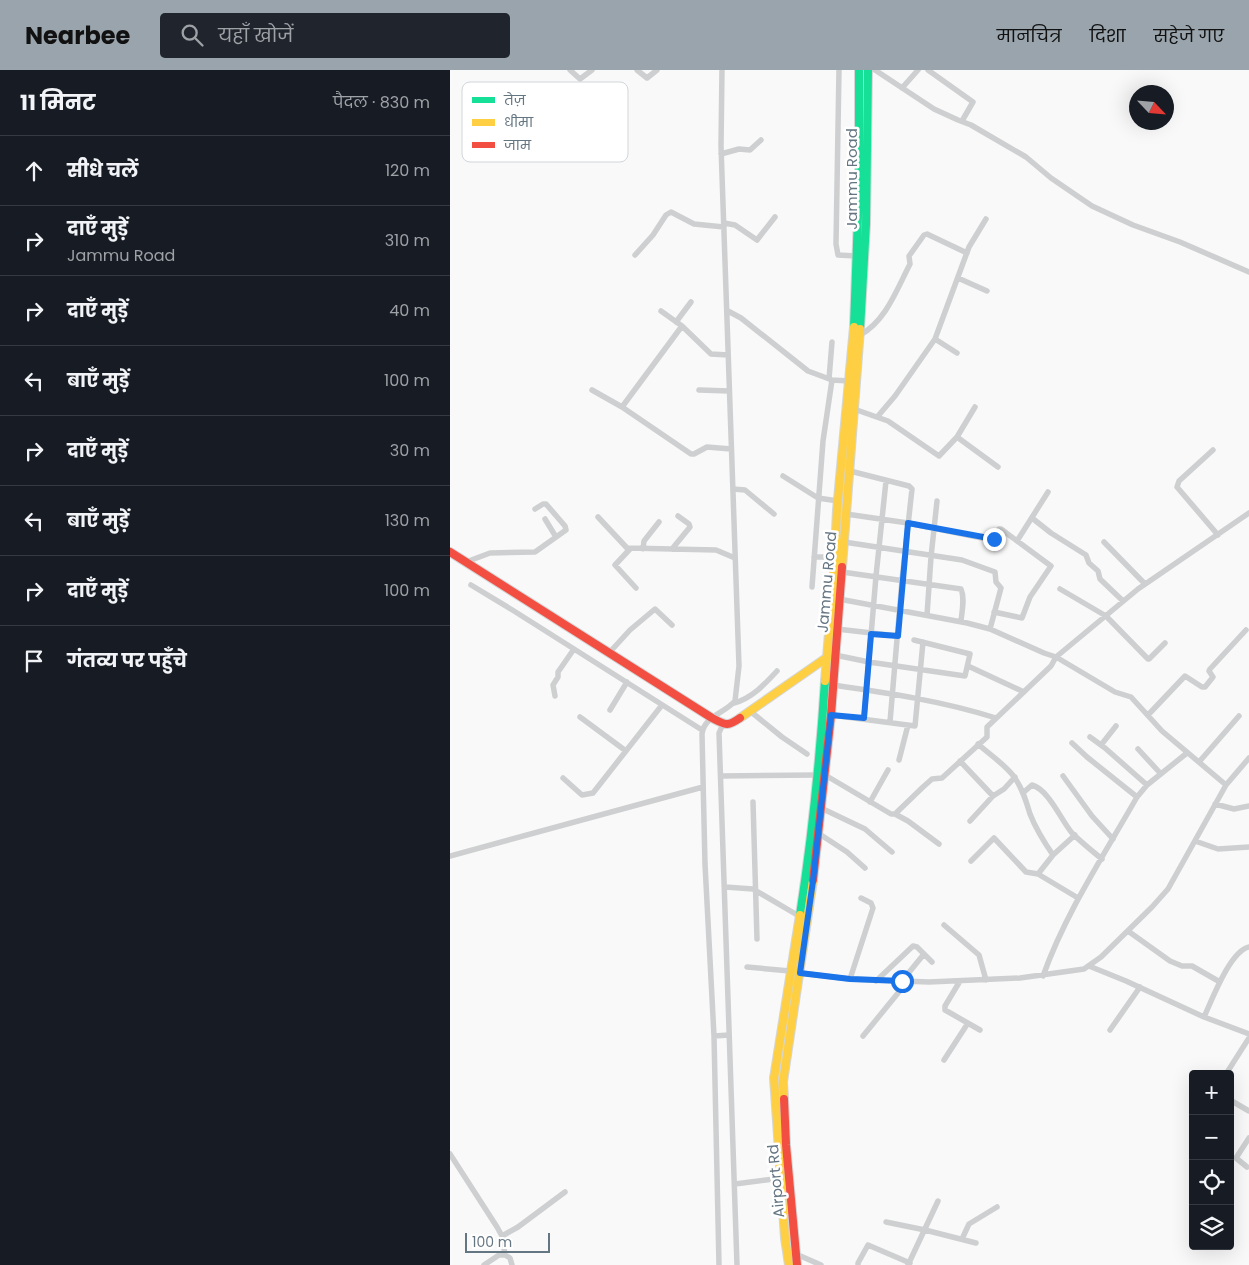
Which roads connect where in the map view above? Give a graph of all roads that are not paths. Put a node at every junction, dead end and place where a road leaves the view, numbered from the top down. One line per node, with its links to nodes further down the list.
1 (570, 70): 2 (street)
2 (592, 70)
3 (637, 70): 4 (street)
4 (657, 70)
5 (722, 70): 15 (street)
6 (839, 70): 21 (street)
7 (860, 70): 21 (main road)
8 (868, 70): 30 (main road, Jammu Road)
9 (874, 70): 12 (street)
10 (918, 70): 12 (street)
11 (928, 70): 13 (street)
12 (902, 88): 13 (street)
13 (962, 122): 22 (street)
14 (761, 140): 15 (street)
15 (721, 154): 18 (street)
16 (775, 217): 18 (street)
17 (986, 218): 19 (street)
18 (724, 225): 20 (street); 27 (street)
19 (967, 253): 23 (street); 30 (street)
20 (635, 255)
21 (856, 256): 36 (main road)
22 (1249, 272)
23 (958, 278): 24 (street); 31 (street)
24 (988, 291)
25 (691, 302): 28 (street)
26 (661, 311): 28 (street)
27 (728, 311): 34 (street); 35 (street)
28 (676, 322): 29 (street)
29 (682, 326): 34 (street); 40 (street)
30 (860, 335): 42 (main road, Jammu Road)
31 (935, 339): 33 (street); 43 (street)
32 (832, 342): 35 (street)
33 (957, 352)
34 (728, 355): 39 (street)
35 (833, 380): 36 (street); 53 (street)
36 (849, 381): 54 (main road)
37 (592, 390): 40 (street)
38 (699, 390): 39 (street)
39 (730, 391): 45 (street)
40 (622, 407): 45 (street)
41 (975, 407): 44 (street)
42 (854, 410): 43 (street); 48 (main road, Jammu Road)
43 (878, 416): 44 (street)
44 (957, 437): 47 (street)
45 (731, 449): 51 (street)
46 (1213, 450): 68 (street)
47 (998, 467)
48 (850, 471): 50 (street); 59 (main road, Jammu Road)
49 (783, 476): 53 (street)
50 (886, 481): 64 (street); 66 (street)
51 (733, 489): 58 (street); 82 (street)
52 (1048, 492): 62 (street)
53 (823, 498): 54 (street); 79 (street)
54 (838, 501): 80 (main road)
55 (937, 501): 67 (street)
56 (535, 509): 69 (street)
57 (1249, 513): 68 (street)
58 (774, 514)
59 (846, 514): 64 (street); 71 (main road, Jammu Road)
60 (678, 516): 76 (street)
61 (598, 517): 74 (street)
62 (1032, 518): 70 (street); 94 (street)
63 (545, 519): 69 (street)
64 (881, 519): 66 (street); 73 (street)
65 (659, 522): 75 (street)
66 (908, 523): 67 (street); 78 (street)
67 (934, 528): 70 (street); 81 (street)
68 (1218, 535): 88 (street)
69 (556, 537): 83 (street)
70 (1017, 541): 97 (street)
71 (844, 542): 73 (street); 84 (main road, Jammu Road)
72 (1104, 542): 88 (street)
73 (879, 548): 78 (street); 85 (street)
74 (630, 549): 75 (street); 91 (street)
75 (643, 549): 76 (street)
76 (672, 549): 82 (street)
77 (450, 552): 83 (main road)
78 (904, 552): 81 (street); 86 (street)
79 (816, 557): 80 (street); 90 (street)
80 (835, 557): 114 (main road)
81 (931, 557): 87 (street); 97 (street)
82 (735, 558): 127 (street)
83 (466, 562): 111 (main road)
84 (842, 572): 85 (street); 93 (main road, Jammu Road)
85 (876, 576): 86 (street); 95 (street)
86 (902, 580): 87 (street); 96 (street)
87 (930, 584): 98 (street); 100 (street)
88 (1144, 584): 94 (street)
89 (471, 586): 110 (street)
90 (812, 587)
91 (636, 588)
92 (1060, 589): 99 (street)
93 (839, 599): 95 (street); 102 (main road, Jammu Road)
94 (1124, 601): 99 (street)
95 (874, 606): 96 (street); 105 (street)
96 (900, 609): 98 (street); 106 (street)
97 (994, 612): 103 (street)
98 (927, 615): 100 (street)
99 (1106, 616): 109 (street); 113 (street)
100 (961, 621): 103 (street)
101 (672, 626): 111 (street)
102 (837, 629): 105 (street); 112 (main road, Jammu Road)
103 (990, 629): 113 (street)
104 (1246, 630): 132 (street)
105 (871, 634): 106 (street); 115 (street)
106 (898, 636): 116 (street)
107 (914, 640): 108 (street)
108 (923, 642): 117 (street); 118 (street)
109 (1165, 643)
110 (574, 649): 120 (street); 125 (street)
111 (609, 653): 138 (main road)
112 (835, 655): 114 (main road); 115 (street); 121 (main road, Jammu Road)
113 (1056, 657): 123 (street); 132 (street)
114 (826, 658): 130 (main road); 155 (main road)
115 (869, 662): 116 (street); 122 (street)
116 (895, 666): 118 (street); 124 (street)
117 (968, 666): 118 (street); 123 (street)
118 (921, 670): 126 (street)
119 (777, 671): 127 (street)
120 (627, 682): 128 (street); 129 (street)
121 (833, 685): 122 (street); 131 (main road, Jammu Road)
122 (867, 690): 124 (street); 135 (street)
123 (1024, 692): 136 (street)
124 (892, 694): 126 (street); 137 (street)
125 (555, 696)
126 (919, 698): 136 (street); 139 (street)
127 (734, 703): 138 (street)
128 (662, 705): 138 (street); 146 (street)
129 (610, 710)
130 (750, 711): 138 (main road); 148 (street)
131 (831, 715): 135 (street); 155 (main road, Jammu Road)
132 (1148, 715): 147 (street)
133 (1239, 716): 152 (street)
134 (580, 717): 146 (street)
135 (864, 718): 137 (street)
136 (996, 718): 143 (street)
137 (890, 722): 139 (street)
138 (712, 724): 156 (street); 162 (street)
139 (908, 725): 150 (street)
140 (1116, 726): 144 (street)
141 (1090, 737): 144 (street)
142 (1072, 742): 165 (street)
143 (978, 744): 151 (street); 159 (street)
144 (1101, 745): 160 (street)
145 (1138, 749): 154 (street)
146 (626, 751): 158 (street)
147 (1187, 753): 152 (street); 154 (street)
148 (807, 754)
149 (1249, 758): 161 (street)
150 (899, 760)
151 (960, 761): 164 (street); 171 (street)
152 (1199, 762): 161 (street)
153 (888, 770): 167 (street)
154 (1161, 774): 160 (street)
155 (821, 775): 156 (street); 167 (street); 170 (main road, Jammu Road); 190 (main road)
156 (721, 776): 186 (street)
157 (1063, 776): 175 (street)
158 (563, 778)
159 (1015, 778): 163 (street); 164 (street)
160 (1147, 785): 165 (street)
161 (1226, 785): 168 (street)
162 (703, 787): 181 (street); 214 (street)
163 (1024, 792): 174 (street); 180 (street)
164 (993, 796): 172 (street)
165 (1137, 797): 175 (street)
166 (753, 802): 187 (street)
167 (870, 802): 171 (street)
168 (1215, 804): 169 (street); 176 (street)
169 (1249, 806)
170 (821, 808): 173 (main road, Jammu Road); 179 (street)
171 (895, 814): 177 (street)
172 (970, 821)
173 (818, 834): 184 (street); 200 (main road, Jammu Road)
174 (1075, 835): 180 (street); 182 (street)
175 (1113, 839): 182 (street)
176 (1195, 841): 178 (street); 192 (street)
177 (939, 844)
178 (1249, 847)
179 (892, 852)
180 (1053, 855): 185 (street)
181 (450, 856)
182 (1102, 859): 189 (street)
183 (971, 860): 185 (street)
184 (866, 868)
185 (1038, 874): 189 (street)
186 (726, 887): 187 (street); 213 (street)
187 (756, 891): 190 (street); 193 (street)
188 (861, 898): 202 (street)
189 (1078, 898): 201 (street)
190 (799, 916): 199 (main road)
191 (944, 925): 203 (street)
192 (1128, 931): 197 (street); 207 (street)
193 (757, 939)
194 (1249, 947): 207 (street)
195 (924, 954): 196 (street); 204 (street); 206 (street)
196 (932, 962)
197 (1089, 966): 201 (street); 208 (street)
198 (747, 967): 199 (street)
199 (790, 971): 225 (main road)
200 (800, 973): 202 (street); 219 (main road, Jammu Road)
201 (1043, 976): 203 (street)
202 (850, 979): 204 (street)
203 (986, 980): 205 (street)
204 (876, 981): 206 (street)
205 (960, 981): 206 (street); 210 (street)
206 (904, 982): 215 (street)
207 (1220, 982): 209 (street)
208 (1140, 987): 209 (street); 212 (street)
209 (1204, 1016): 216 (street)
210 (968, 1023): 211 (street); 217 (street)
211 (980, 1030)
212 (1110, 1030)
213 (728, 1035): 214 (street); 226 (street)
214 (716, 1036): 240 (street)
215 (863, 1036)
216 (1249, 1036): 218 (street)
217 (944, 1060)
218 (1228, 1070)
219 (783, 1095): 235 (main road, Airport Rd)
220 (1234, 1102): 221 (street)
221 (1249, 1111)
222 (1249, 1138): 224 (street)
223 (450, 1154): 232 (street)
224 (1247, 1167)
225 (782, 1178): 226 (street); 242 (main road)
226 (735, 1184): 241 (street)
227 (566, 1192): 232 (street)
228 (938, 1201): 231 (street)
229 (997, 1207): 233 (street)
230 (886, 1222): 231 (street)
231 (925, 1230): 233 (street); 237 (street)
232 (502, 1236): 236 (street)
233 (962, 1239): 234 (street)
234 (976, 1243)
235 (796, 1254): 243 (main road, Airport Rd); 244 (street)
236 (505, 1255): 238 (street); 239 (street)
237 (909, 1264): 245 (street)
238 (484, 1265)
239 (512, 1265)
240 (719, 1265)
241 (737, 1265)
242 (789, 1265)
243 (797, 1265)
244 (820, 1265)
245 (858, 1265)

